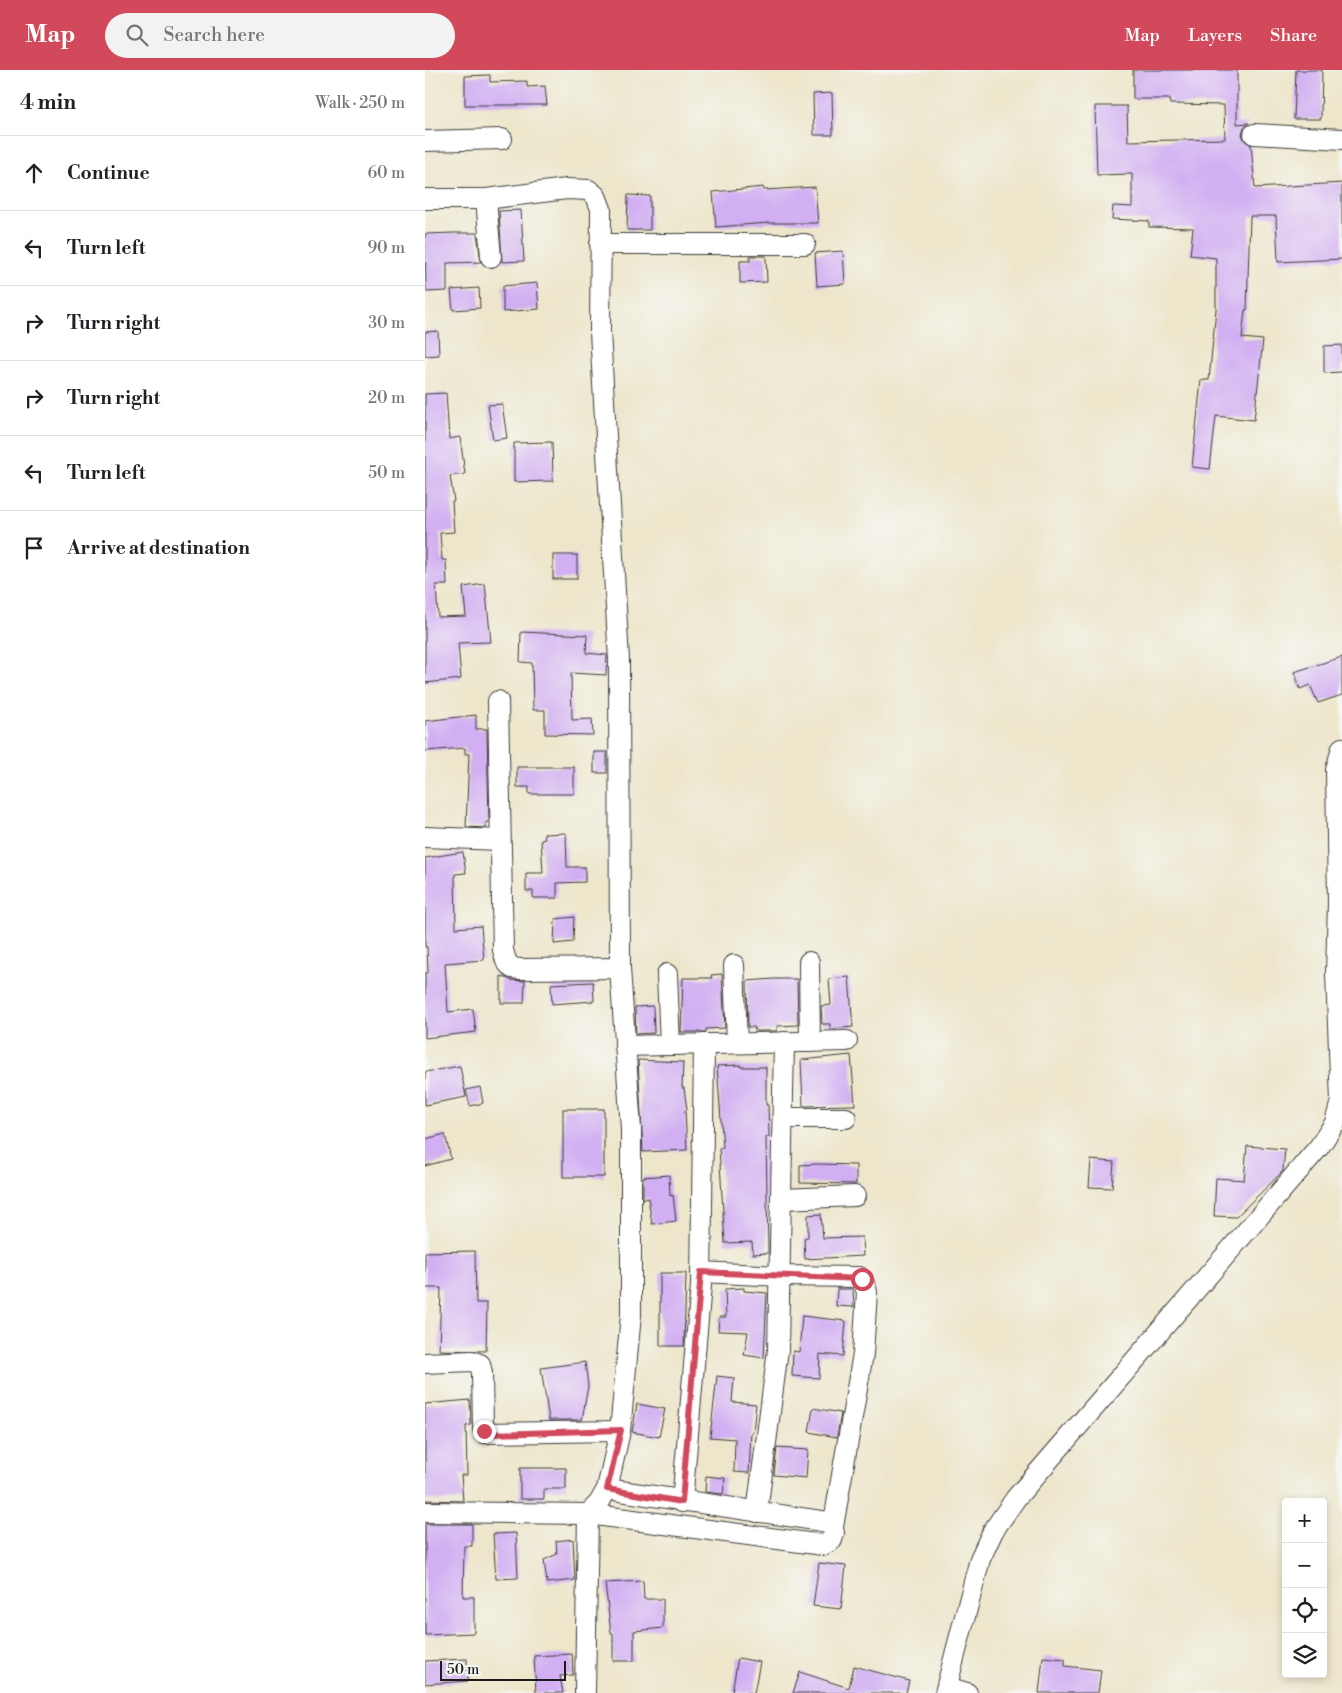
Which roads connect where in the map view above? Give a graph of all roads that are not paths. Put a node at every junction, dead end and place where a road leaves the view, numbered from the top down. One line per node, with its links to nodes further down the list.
1 (1254, 134): 3 (street)
2 (502, 139): 4 (street)
3 (1342, 139)
4 (425, 141)
5 (425, 199): 6 (street)
6 (486, 199): 7 (street); 9 (street)
7 (601, 244): 8 (street); 17 (street)
8 (805, 244)
9 (491, 258)
10 (498, 701): 13 (street)
11 (1342, 748): 14 (street)
12 (425, 837): 13 (street)
13 (500, 840): 17 (street)
14 (1340, 903): 40 (street)
15 (809, 962): 21 (street)
16 (734, 965): 22 (street)
17 (620, 968): 25 (street)
18 (667, 974): 24 (street)
19 (847, 1041): 21 (street)
20 (784, 1042): 21 (street); 22 (street); 26 (street)
21 (810, 1042)
22 (737, 1043): 23 (street)
23 (704, 1044): 24 (street); 30 (street)
24 (669, 1045): 25 (street)
25 (625, 1046): 33 (street)
26 (783, 1118): 27 (street); 29 (street)
27 (846, 1118)
28 (855, 1196): 29 (street)
29 (782, 1198): 31 (street)
30 (701, 1272): 31 (street); 35 (street)
31 (780, 1276): 37 (street); 39 (street)
32 (425, 1363): 33 (street)
33 (621, 1430): 34 (street)
34 (607, 1489): 35 (street); 38 (street)
35 (682, 1502): 37 (street)
36 (425, 1512): 38 (street)
37 (757, 1512): 39 (street)
38 (588, 1514): 39 (street); 41 (street)
39 (833, 1526)
40 (946, 1690): 42 (street)
41 (585, 1693)
42 (967, 1693)

